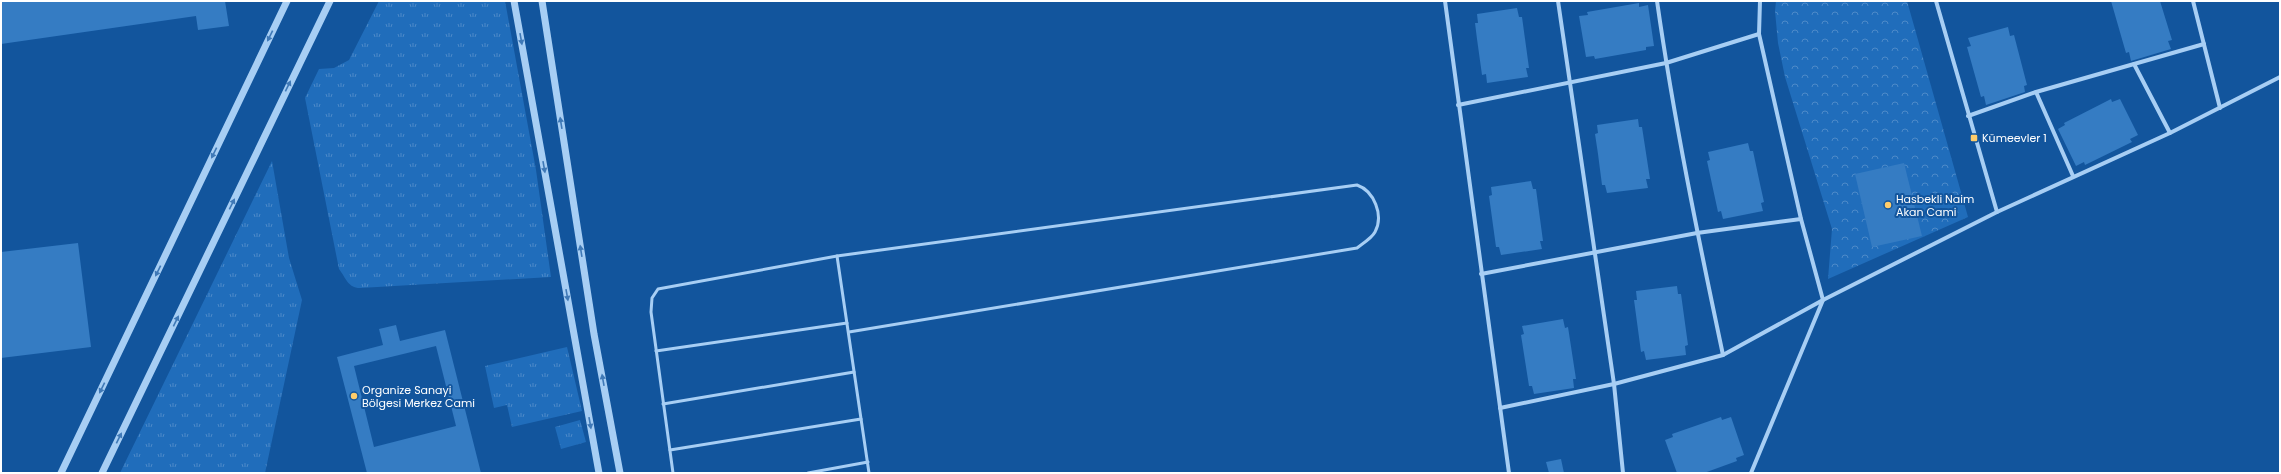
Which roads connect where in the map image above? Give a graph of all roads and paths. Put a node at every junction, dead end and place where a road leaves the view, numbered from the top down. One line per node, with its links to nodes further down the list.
1 (287, 1): 41 (street, one-way to 41)
2 (330, 1): 42 (street, one-way to 2)
3 (514, 1): 43 (street, one-way to 43)
4 (542, 1): 44 (street, one-way to 4)
5 (1445, 1): 18 (street)
6 (1558, 1): 16 (street)
7 (1657, 1): 13 (street)
8 (1760, 1): 11 (street)
9 (1936, 1): 20 (street)
10 (2193, 1): 12 (street)
11 (1759, 34): 13 (street); 24 (street)
12 (2204, 44): 14 (street); 19 (street)
13 (1666, 63): 16 (street); 25 (street)
14 (2134, 64): 17 (street); 21 (street)
15 (2280, 77): 19 (street)
16 (1569, 84): 18 (street); 26 (street)
17 (2036, 92): 20 (street); 22 (street)
18 (1458, 105): 28 (street)
19 (2220, 108): 21 (street)
20 (1968, 116): 23 (street)
21 (2170, 133): 22 (street)
22 (2073, 176): 23 (street)
23 (1997, 212): 29 (street)
24 (1801, 219): 25 (street); 29 (street)
25 (1697, 234): 26 (street); 33 (street)
26 (1596, 252): 28 (street); 35 (street)
27 (837, 256): 30 (lane); 31 (lane); 32 (lane)
28 (1480, 274): 37 (street)
29 (1823, 300): 33 (street); 50 (street)
30 (847, 323): 31 (lane); 32 (lane)
31 (848, 332): 34 (lane)
32 (656, 350): 36 (lane)
33 (1723, 355): 35 (street)
34 (854, 372): 36 (lane); 38 (lane)
35 (1614, 384): 37 (street); 49 (street)
36 (664, 404): 39 (lane)
37 (1500, 408): 48 (street)
38 (861, 418): 39 (lane); 40 (lane)
39 (670, 450): 45 (lane)
40 (868, 462): 46 (lane); 47 (lane)
41 (61, 473)
42 (102, 473)
43 (600, 473)
44 (620, 473)
45 (673, 473)
46 (808, 473)
47 (869, 473)
48 (1509, 473)
49 (1623, 473)
50 (1751, 473)

